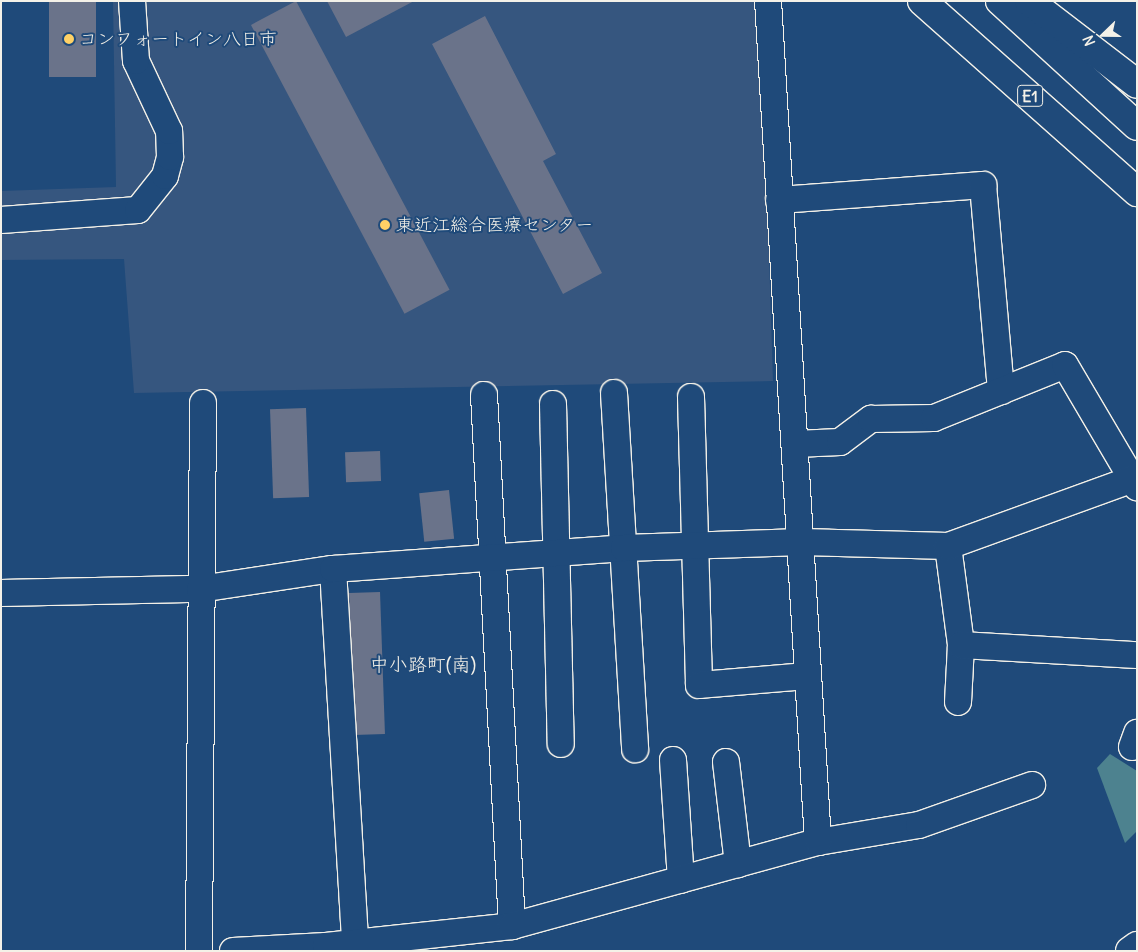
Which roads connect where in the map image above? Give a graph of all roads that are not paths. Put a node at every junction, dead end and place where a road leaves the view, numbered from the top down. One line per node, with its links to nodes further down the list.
1 (132, 1): 10 (street)
2 (768, 1): 9 (street)
3 (922, 1): 8 (highway, E1)
4 (1000, 1): 7 (highway)
5 (1029, 1): 6 (highway)
6 (1137, 84)
7 (1137, 126)
8 (1137, 192)
9 (779, 200): 11 (street); 17 (street)
10 (1, 220)
11 (1001, 391): 17 (street); 18 (street)
12 (614, 393): 22 (street)
13 (484, 395): 24 (street)
14 (691, 396): 20 (street)
15 (203, 403): 26 (street)
16 (553, 404): 23 (street)
17 (795, 444): 19 (street)
18 (1135, 483): 21 (street)
19 (802, 542): 20 (street); 21 (street); 30 (street)
20 (695, 546): 22 (street); 30 (street)
21 (948, 546): 28 (street)
22 (624, 548): 23 (street); 33 (street)
23 (557, 555): 24 (street); 32 (street)
24 (490, 560): 25 (street); 40 (street)
25 (333, 569): 26 (street); 42 (street)
26 (200, 589): 27 (street); 45 (street)
27 (1, 593)
28 (961, 645): 29 (street); 31 (street)
29 (1137, 655)
30 (806, 676): 37 (street)
31 (958, 702)
32 (561, 744)
33 (635, 749)
34 (673, 760): 39 (street)
35 (726, 762): 38 (street)
36 (1032, 785): 37 (street)
37 (818, 842): 38 (street)
38 (738, 864): 39 (street)
39 (681, 880): 40 (street)
40 (512, 926): 41 (street)
41 (450, 942): 42 (street)
42 (355, 943): 44 (street)
43 (1137, 946): 47 (highway)
44 (326, 948): 46 (street)
45 (199, 951)
46 (232, 951)
47 (1130, 951)

